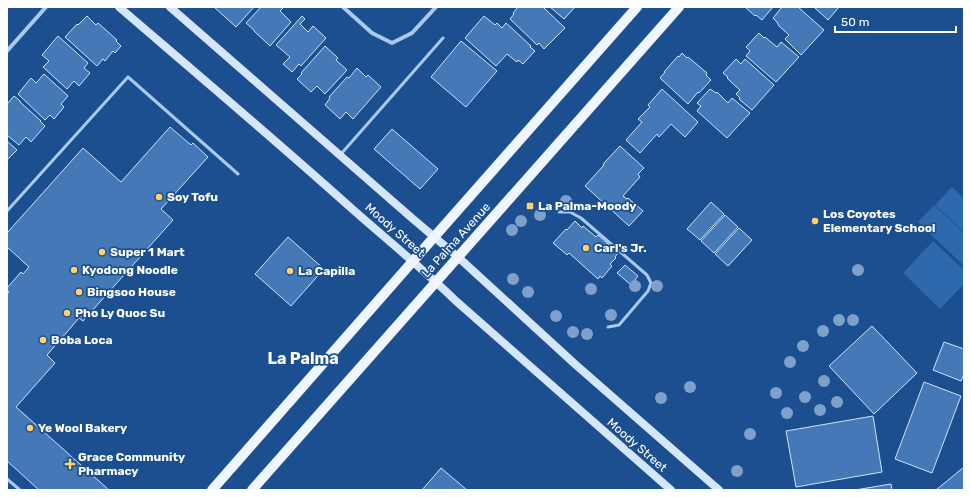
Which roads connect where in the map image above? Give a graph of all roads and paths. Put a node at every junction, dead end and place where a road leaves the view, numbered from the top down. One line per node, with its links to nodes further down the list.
1 (46, 7): 9 (street)
2 (119, 7): 16 (main road, Moody Street)
3 (170, 7): 10 (main road, Moody Street)
4 (343, 7): 5 (street)
5 (436, 7)
6 (637, 7): 14 (main road, La Palma Avenue)
7 (679, 7): 15 (main road, La Palma Avenue)
8 (443, 38): 10 (lane)
9 (7, 51)
10 (339, 155): 14 (main road, Moody Street)
11 (238, 174): 12 (lane)
12 (7, 211)
13 (559, 212): 18 (lane)
14 (434, 236): 15 (main road, Moody Street); 16 (main road, La Palma Avenue)
15 (458, 257): 17 (main road, La Palma Avenue); 24 (main road, Moody Street)
16 (413, 261): 17 (main road, Moody Street); 21 (main road, La Palma Avenue)
17 (436, 282): 22 (main road, La Palma Avenue); 23 (main road, Moody Street)
18 (608, 327)
19 (7, 478): 20 (lane)
20 (20, 490)
21 (212, 490)
22 (252, 490)
23 (671, 490)
24 (719, 490)

